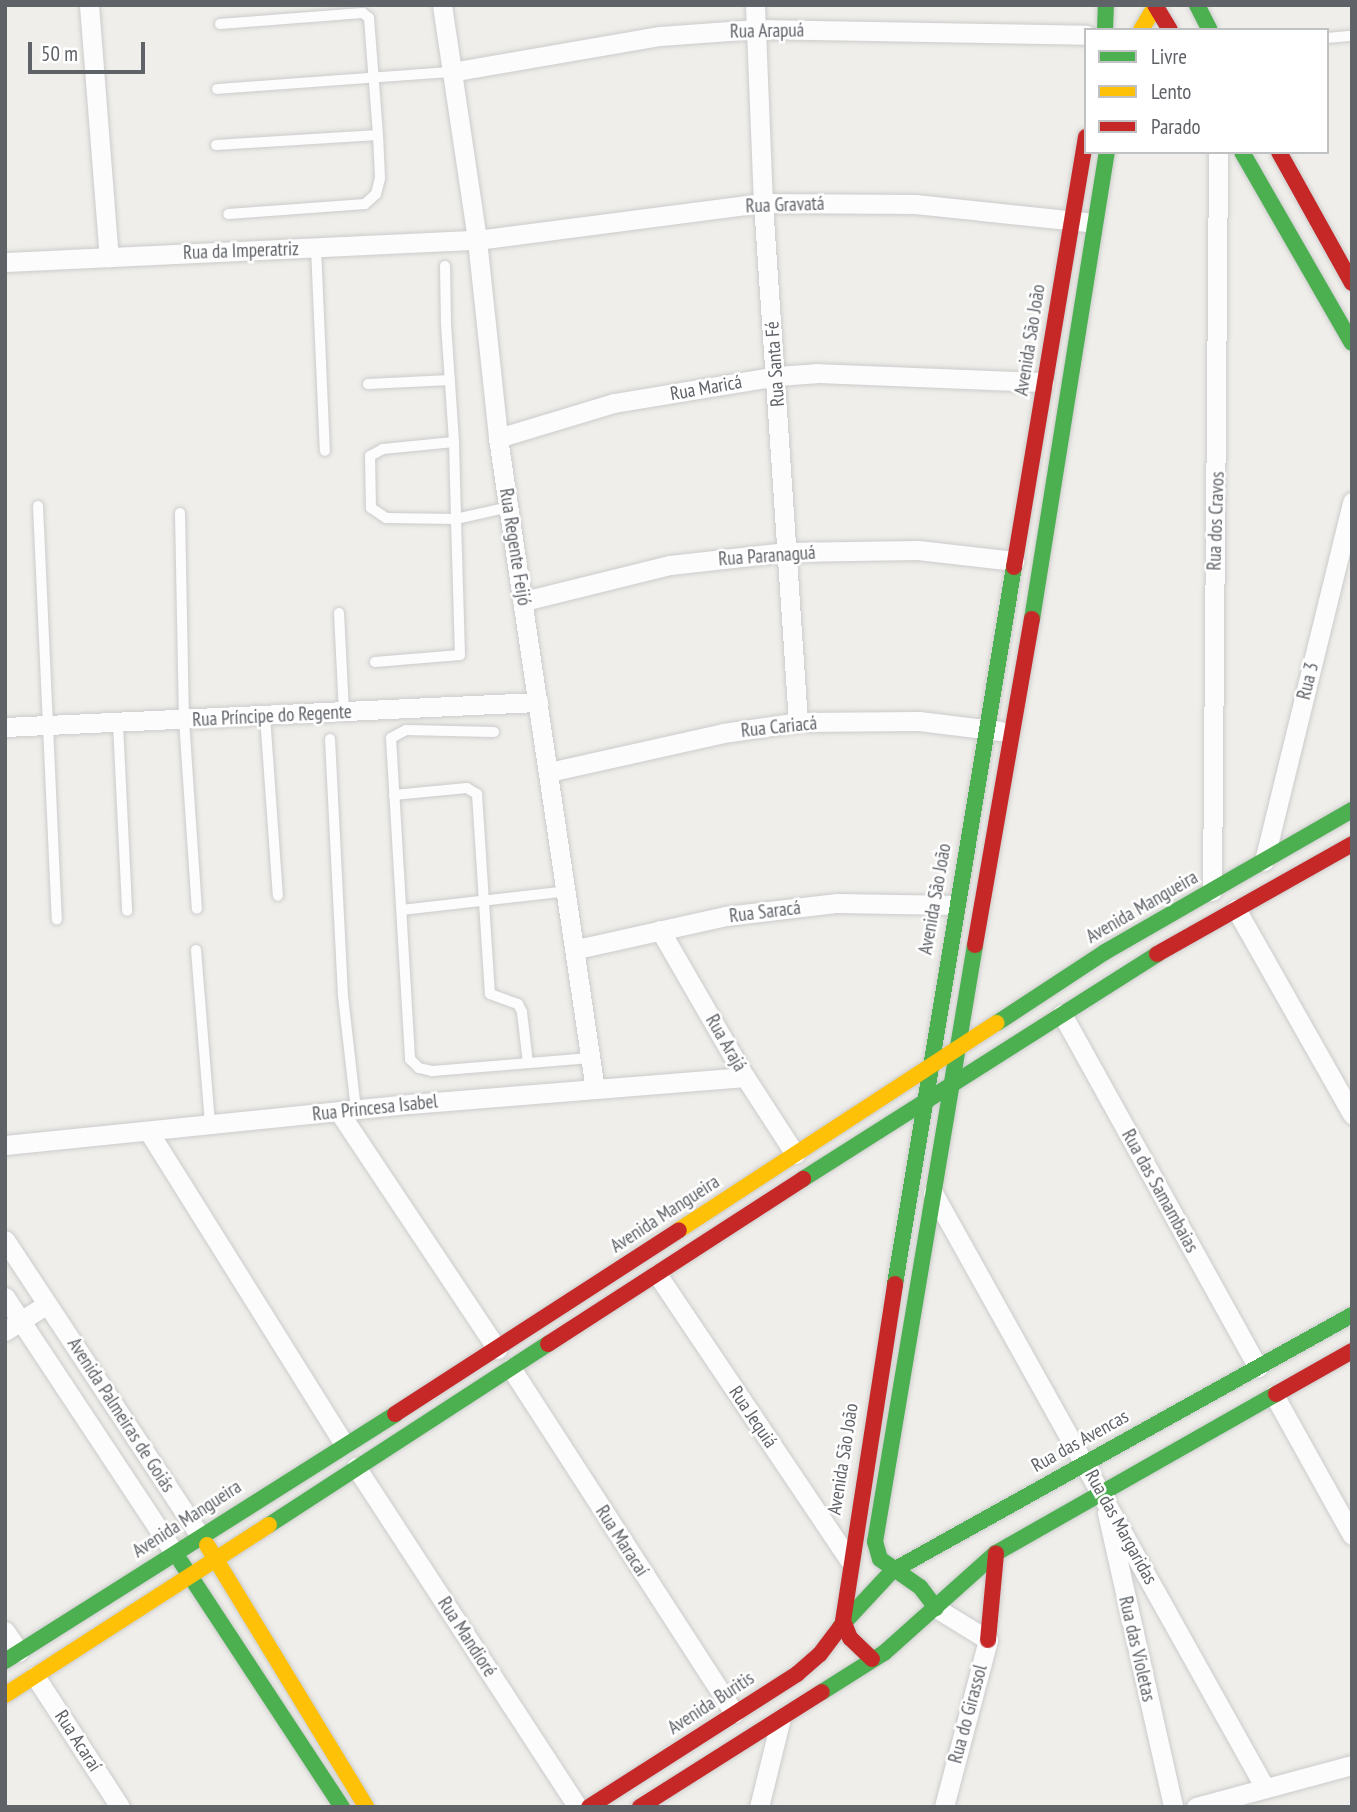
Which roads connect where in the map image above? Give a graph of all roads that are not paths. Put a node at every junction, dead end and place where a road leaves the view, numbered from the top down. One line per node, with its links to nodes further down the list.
1 (89, 5): 32 (street)
2 (442, 5): 16 (street, Rua Regente Feijó)
3 (755, 5): 12 (street, Rua Santa Fé)
4 (1106, 5): 8 (street)
5 (1156, 5): 9 (street); 10 (street)
6 (1197, 5): 11 (street)
7 (220, 24): 17 (lane)
8 (1105, 28)
9 (1141, 28)
10 (1169, 28)
11 (1209, 28)
12 (757, 29): 13 (street, Rua Arapuá); 16 (street, Rua Arapuá); 26 (street, Rua Santa Fé)
13 (1084, 35)
14 (1352, 36): 15 (lane)
15 (1329, 38)
16 (451, 72): 17 (lane); 30 (street, Rua Regente Feijó)
17 (374, 78): 18 (lane); 19 (lane)
18 (217, 89)
19 (378, 135): 20 (lane); 27 (lane)
20 (216, 145)
21 (1084, 147): 28 (street, Avenida São João)
22 (1107, 154): 29 (street)
23 (1218, 154): 72 (street, Rua dos Cravos)
24 (1243, 154): 36 (street)
25 (1280, 154): 35 (street)
26 (763, 203): 28 (street, Rua Gravatá); 30 (street, Rua Gravatá); 37 (street, Rua Santa Fé)
27 (228, 214)
28 (1070, 220): 29 (street, Rua Gravatá); 39 (street, Avenida São João)
29 (1094, 222): 64 (street)
30 (477, 240): 31 (street, Rua da Imperatriz); 41 (street, Rua Regente Feijó)
31 (316, 248): 32 (street, Rua da Imperatriz); 43 (lane)
32 (109, 257): 33 (street, Rua da Imperatriz)
33 (5, 262)
34 (445, 266): 38 (lane)
35 (1352, 283)
36 (1352, 343)
37 (777, 376): 39 (street, Rua Maricá); 41 (street, Rua Maricá); 49 (street, Rua Santa Fé)
38 (450, 380): 40 (lane); 42 (lane)
39 (1044, 382): 50 (street, Avenida São João)
40 (368, 384)
41 (498, 438): 46 (street, Rua Regente Feijó)
42 (453, 442): 48 (lane); 48 (lane)
43 (325, 451)
44 (1352, 502): 70 (street, Rua 3)
45 (38, 506): 59 (lane)
46 (509, 507): 48 (lane); 51 (street, Rua Regente Feijó)
47 (180, 513): 57 (lane)
48 (456, 519): 53 (lane)
49 (786, 552): 50 (street, Rua Paranaguá); 51 (street, Rua Paranaguá); 58 (street, Rua Santa Fé)
50 (1014, 561): 62 (street, Avenida São João)
51 (524, 601): 54 (street, Rua Regente Feijó)
52 (340, 613): 55 (lane)
53 (375, 663)
54 (538, 702): 55 (street, Rua Príncipe do Regente); 66 (street, Rua Regente Feijó)
55 (344, 712): 56 (street, Rua Príncipe do Regente)
56 (265, 716): 57 (street, Rua Príncipe do Regente); 73 (lane)
57 (184, 720): 60 (street, Rua Príncipe do Regente); 76 (lane)
58 (798, 722): 62 (street, Rua Cariacá); 66 (street, Rua Cariacá)
59 (46, 724): 60 (street, Rua Príncipe do Regente); 61 (street, Rua Príncipe do Regente); 80 (lane)
60 (118, 724): 79 (lane)
61 (5, 727)
62 (986, 729): 64 (street, Rua Cariacá); 75 (street, Avenida São João)
63 (494, 732): 67 (lane)
64 (1014, 733): 85 (street)
65 (330, 740): 93 (lane)
66 (549, 772): 71 (street, Rua Regente Feijó)
67 (394, 795): 74 (lane); 78 (lane)
68 (1352, 810): 70 (street, Avenida Mangueira)
69 (1352, 844): 77 (street)
70 (1264, 861): 72 (street, Avenida Mangueira)
71 (568, 891): 74 (lane); 82 (street, Rua Regente Feijó)
72 (1212, 891): 85 (street, Avenida Mangueira)
73 (278, 896)
74 (481, 901): 78 (lane); 87 (lane)
75 (956, 905): 81 (street, Rua Saracá); 88 (street, Avenida São João)
76 (197, 909)
77 (1236, 909): 84 (street); 94 (street)
78 (402, 910): 87 (lane)
79 (127, 911)
80 (57, 920)
81 (660, 930): 82 (street, Rua Saracá); 89 (street, Rua Arajá)
82 (577, 948): 86 (street, Rua Regente Feijó)
83 (196, 950): 95 (lane)
84 (1062, 1014): 90 (street); 108 (street, Rua das Samambaias)
85 (959, 1046): 88 (street, Avenida Mangueira); 90 (street)
86 (591, 1058): 87 (lane); 91 (street, Rua Regente Feijó)
87 (528, 1063)
88 (928, 1067): 92 (street, Avenida São João); 98 (street, Avenida Mangueira)
89 (745, 1077): 91 (street, Rua Princesa Isabel); 98 (street, Rua Arajá)
90 (950, 1084): 92 (street); 99 (street)
91 (594, 1088): 93 (street, Rua Princesa Isabel)
92 (922, 1103): 101 (street); 122 (street, Avenida São João)
93 (347, 1111): 95 (street, Rua Princesa Isabel); 106 (street)
94 (1352, 1114)
95 (210, 1125): 96 (street, Rua Princesa Isabel)
96 (149, 1132): 97 (street, Rua Princesa Isabel); 113 (street)
97 (5, 1145)
98 (795, 1154): 106 (street, Avenida Mangueira)
99 (933, 1193): 114 (street, Rua das Margaridas); 123 (street)
100 (5, 1240): 103 (street, Avenida Palmeiras de Goiás)
101 (657, 1274): 109 (street); 122 (street, Rua Jequiá)
102 (5, 1297): 105 (street, Avenida Palmeiras de Goiás)
103 (47, 1304): 105 (street); 118 (street, Avenida Palmeiras de Goiás)
104 (1352, 1315): 108 (street, Rua das Avencas)
105 (13, 1326): 119 (street, Avenida Palmeiras de Goiás)
106 (497, 1349): 113 (street, Avenida Mangueira)
107 (1352, 1351): 110 (street)
108 (1258, 1367): 111 (street, Rua das Avencas)
109 (511, 1368): 115 (street); 133 (street, Rua Maracaí)
110 (1274, 1395): 112 (street); 117 (street)
111 (1180, 1410): 112 (street); 114 (street, Rua das Avencas)
112 (1192, 1441): 116 (street)
113 (344, 1444): 118 (street, Avenida Mangueira)
114 (1085, 1462): 116 (street, Rua das Margaridas); 123 (street, Rua das Avencas)
115 (356, 1467): 121 (street); 140 (street, Rua Mandioré)
116 (1102, 1492): 120 (street); 136 (street, Rua das Margaridas); 145 (street, Rua das Violetas)
117 (1352, 1535)
118 (200, 1536): 119 (street, Avenida Mangueira); 121 (street, Avenida Palmeiras de Goiás)
119 (174, 1552): 124 (street, Avenida Palmeiras de Goiás); 129 (street, Avenida Mangueira)
120 (996, 1553): 125 (street); 128 (street)
121 (216, 1559): 124 (street); 139 (street, Avenida Palmeiras de Goiás)
122 (849, 1560): 126 (street, Avenida São João)
123 (892, 1570): 125 (street); 126 (street, Rua das Avencas)
124 (190, 1575): 131 (street); 138 (street, Avenida Palmeiras de Goiás)
125 (936, 1608): 128 (street, Rua do Girassol); 130 (street)
126 (843, 1621): 130 (street); 133 (street, Avenida Buritis)
127 (5, 1631): 129 (street)
128 (988, 1640): 144 (street, Rua do Girassol)
129 (12, 1656)
130 (872, 1659): 134 (street)
131 (35, 1675): 132 (street); 137 (street, Rua Acaraí)
132 (5, 1695)
133 (734, 1713): 141 (street, Avenida Buritis)
134 (780, 1721): 142 (street); 143 (street)
135 (1352, 1765): 136 (street)
136 (1265, 1788): 146 (street)
137 (120, 1807)
138 (342, 1807)
139 (366, 1807)
140 (578, 1807)
141 (589, 1807)
142 (640, 1807)
143 (759, 1807)
144 (944, 1807)
145 (1173, 1807)
146 (1196, 1807)

